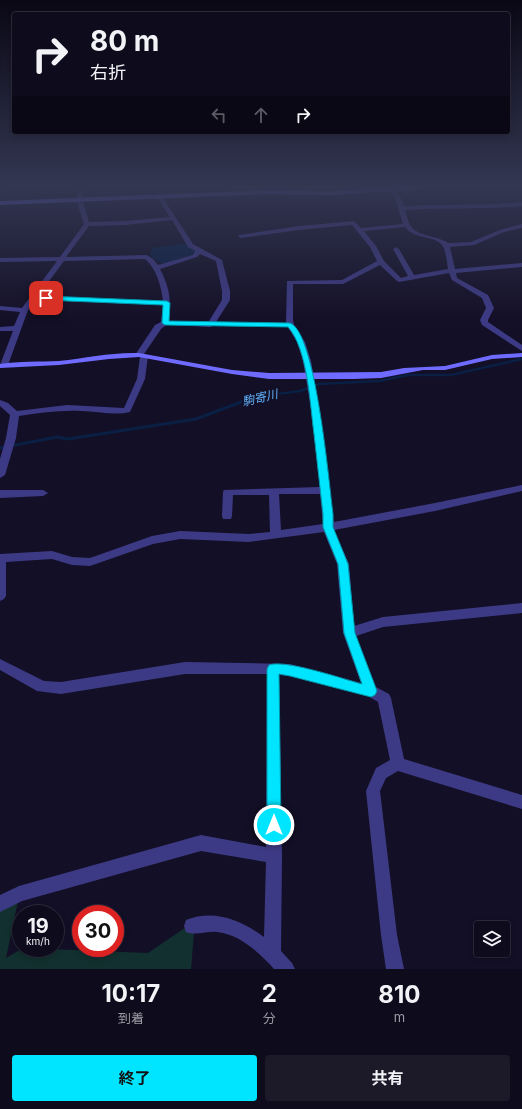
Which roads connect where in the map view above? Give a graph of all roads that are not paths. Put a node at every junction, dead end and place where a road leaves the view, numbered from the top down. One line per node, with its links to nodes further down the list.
1 (82, 231): 11 (street)
2 (182, 231): 10 (street)
3 (276, 231): 7 (street)
4 (361, 231): 13 (street)
5 (415, 231): 8 (street)
6 (501, 231): 8 (street)
7 (241, 236)
8 (446, 245): 16 (street)
9 (396, 249): 17 (street)
10 (198, 252): 15 (street); 23 (street)
11 (61, 259): 12 (street); 15 (street); 18 (street)
12 (0, 260)
13 (382, 262): 17 (street); 24 (street)
14 (522, 265): 16 (street)
15 (157, 268): 19 (street)
16 (451, 271): 17 (street); 27 (street)
17 (412, 278)
18 (32, 298): 19 (street); 21 (street)
19 (167, 303): 22 (street)
20 (0, 308): 21 (street)
21 (24, 310): 25 (street)
22 (165, 323): 23 (street); 29 (street)
23 (210, 325): 24 (street)
24 (290, 325): 31 (street)
25 (17, 328): 26 (street); 30 (street)
26 (0, 329)
27 (522, 349)
28 (522, 355): 31 (street)
29 (142, 356): 30 (street); 31 (street); 33 (street)
30 (2, 365)
31 (309, 375): 36 (street)
32 (0, 403): 33 (street)
33 (15, 414): 34 (street)
34 (0, 474)
35 (522, 488): 41 (street)
36 (325, 490): 37 (street); 41 (street)
37 (274, 491): 40 (street); 42 (street)
38 (43, 493): 39 (street)
39 (0, 494)
40 (228, 516)
41 (328, 527): 42 (street); 46 (street)
42 (276, 535): 43 (street)
43 (0, 558): 44 (street)
44 (0, 596)
45 (522, 608): 46 (street)
46 (349, 633): 49 (street)
47 (0, 664): 48 (street)
48 (273, 669): 49 (street); 52 (street)
49 (371, 691): 50 (street)
50 (398, 764): 51 (street); 57 (street)
51 (522, 802)
52 (274, 856): 53 (street); 55 (street)
53 (0, 904)
54 (192, 926): 55 (street)
55 (272, 954): 56 (street)
56 (286, 969)
57 (395, 969)

